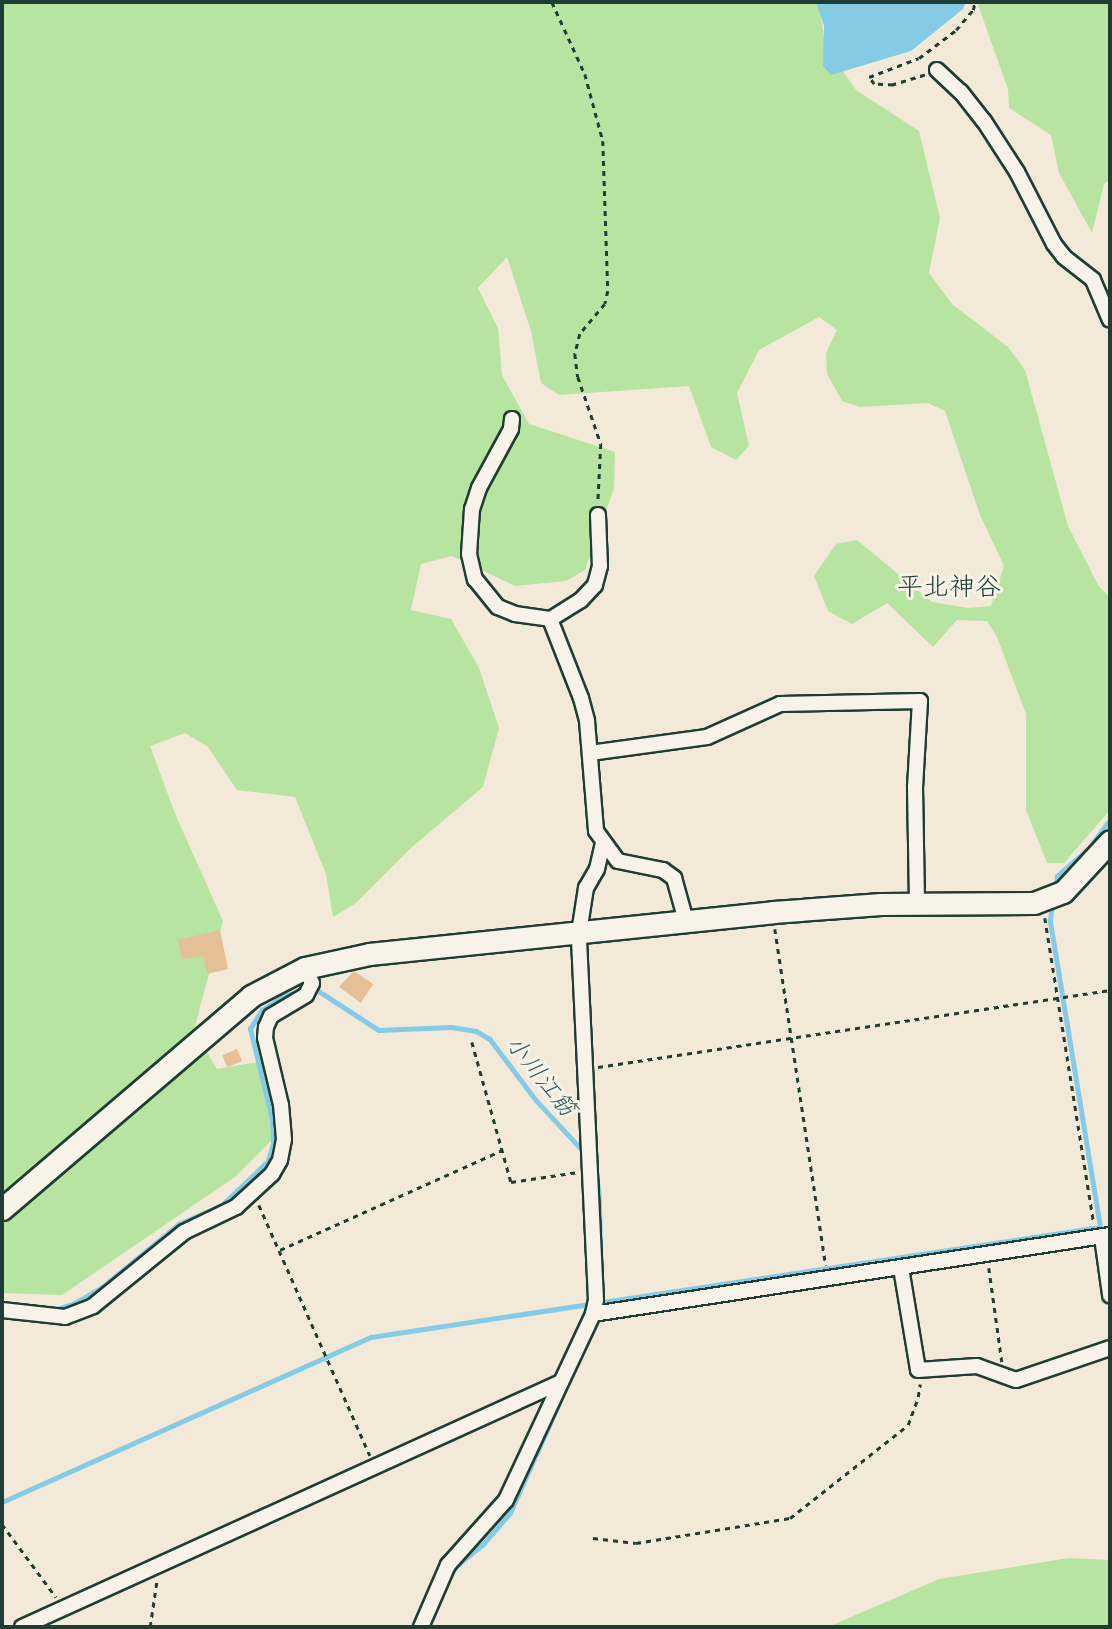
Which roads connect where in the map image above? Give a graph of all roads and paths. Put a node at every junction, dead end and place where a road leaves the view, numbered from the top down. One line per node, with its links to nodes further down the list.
1 (552, 2): 6 (path)
2 (975, 2): 3 (path)
3 (937, 70): 4 (street)
4 (1110, 320)
5 (512, 419): 7 (street)
6 (598, 515): 7 (street)
7 (550, 619): 8 (street)
8 (590, 753): 10 (street); 12 (street)
9 (1110, 841): 11 (street)
10 (603, 844): 14 (street); 15 (street)
11 (1042, 901): 12 (street); 18 (path)
12 (917, 905): 13 (street)
13 (773, 912): 14 (street); 19 (path)
14 (686, 921): 15 (street)
15 (579, 933): 16 (street); 21 (street)
16 (308, 982): 24 (street); 25 (street)
17 (1110, 990): 18 (path)
18 (1057, 998): 19 (path); 26 (path)
19 (792, 1036): 21 (path); 29 (path)
20 (472, 1042): 22 (path)
21 (584, 1070): 23 (street)
22 (502, 1150): 23 (path); 27 (path)
23 (589, 1167): 32 (street)
24 (254, 1192): 27 (path); 33 (street)
25 (2, 1209)
26 (1102, 1232): 28 (street); 31 (street)
27 (281, 1250): 38 (path)
28 (987, 1255): 30 (street); 36 (path)
29 (826, 1263)
30 (901, 1268): 32 (street); 35 (street)
31 (1110, 1295)
32 (597, 1309): 37 (street)
33 (2, 1310)
34 (1110, 1348): 36 (street)
35 (918, 1370): 36 (street); 40 (path)
36 (1004, 1376)
37 (559, 1383): 38 (street); 45 (street)
38 (376, 1468): 41 (street)
39 (2, 1524): 42 (path)
40 (593, 1538)
41 (159, 1565): 42 (street); 44 (path)
42 (64, 1608): 43 (street)
43 (22, 1627)
44 (150, 1627)
45 (421, 1627)

